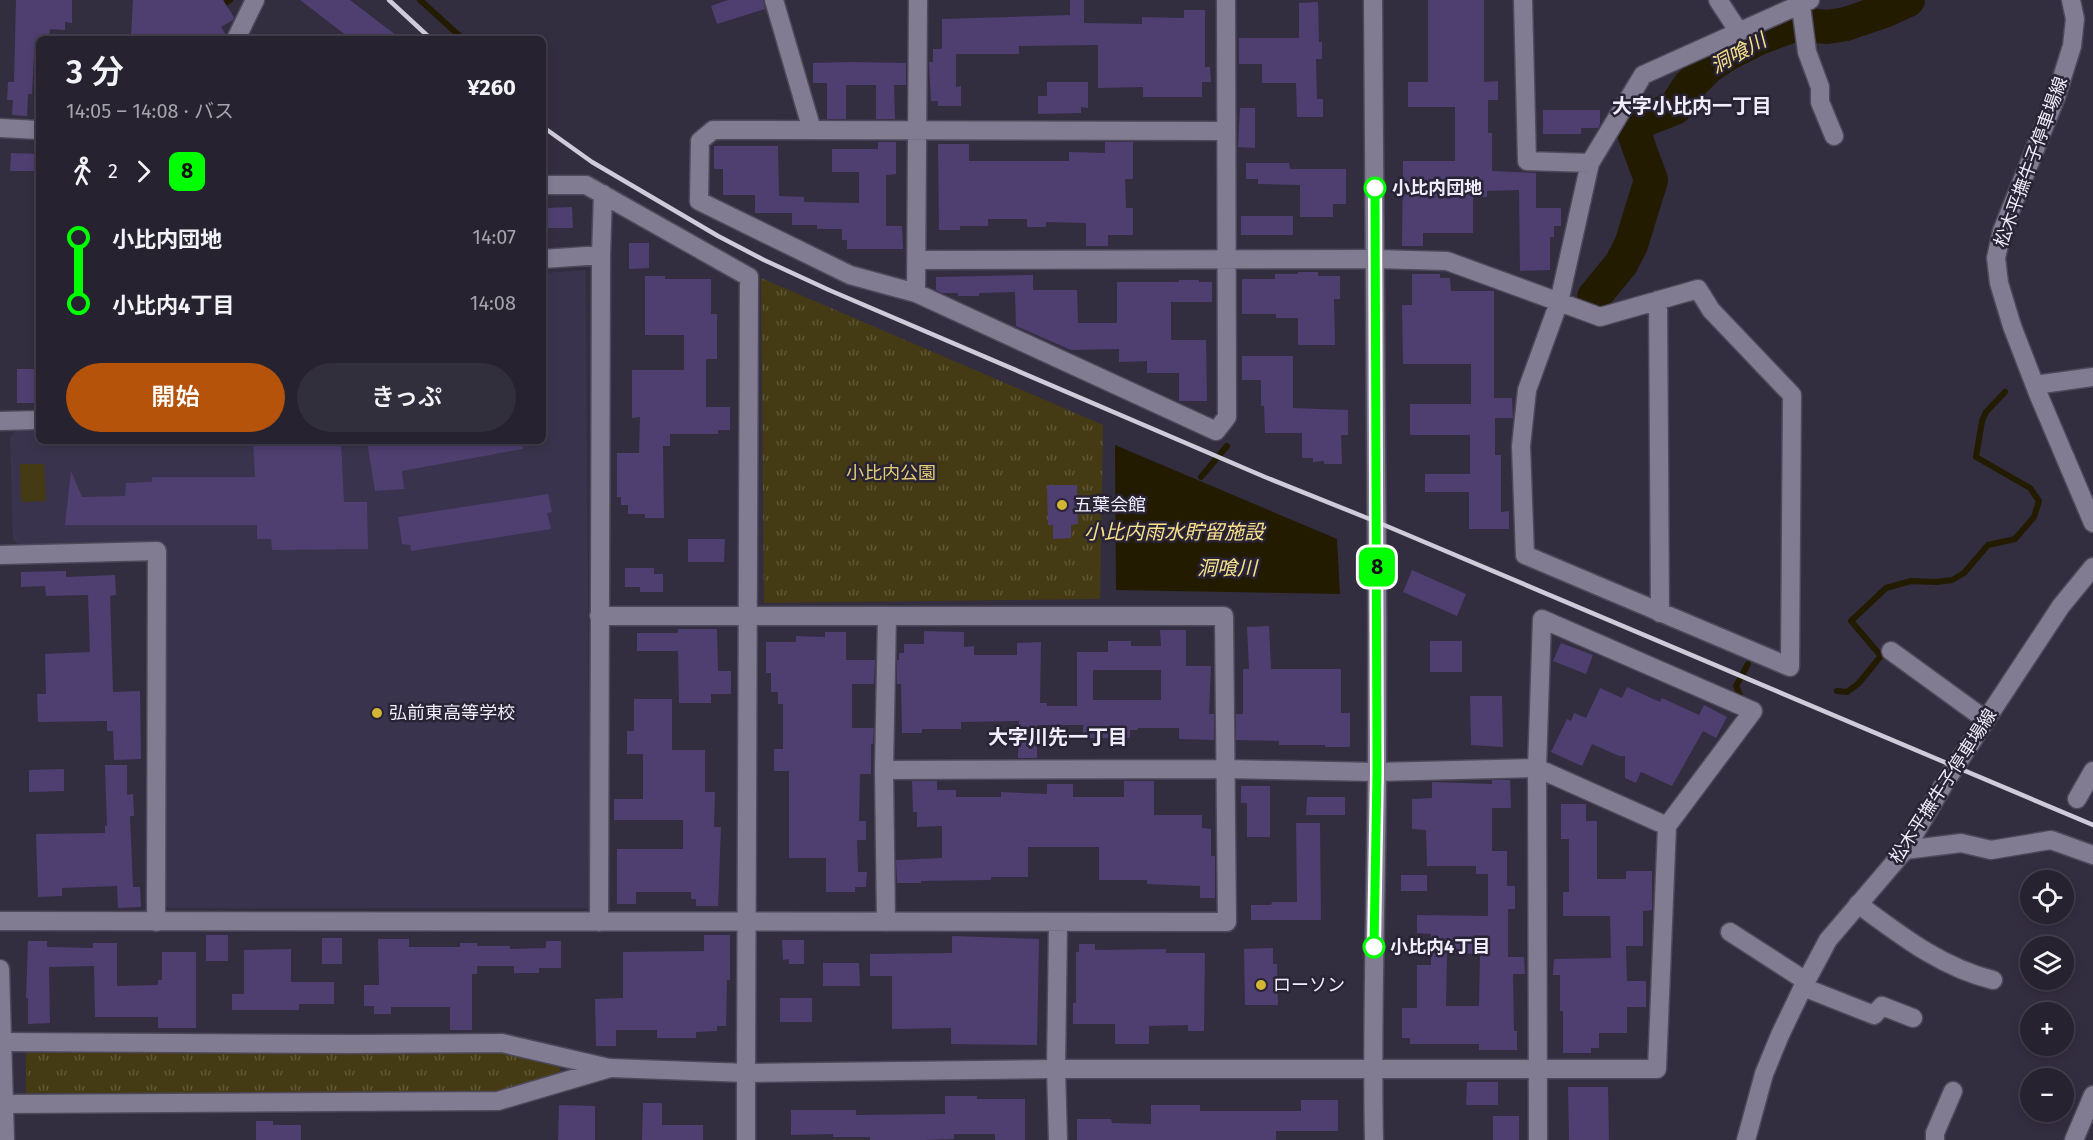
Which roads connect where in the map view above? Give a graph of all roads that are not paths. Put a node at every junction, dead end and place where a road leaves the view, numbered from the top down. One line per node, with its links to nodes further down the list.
1 (255, 0): 11 (street)
2 (774, 0): 14 (street)
3 (918, 0): 15 (street)
4 (1226, 0): 16 (street)
5 (1373, 0): 23 (street)
6 (1523, 0): 18 (street)
7 (1718, 0): 10 (street)
8 (2071, 0): 30 (street, 松木平撫牛子停車場線)
9 (1804, 12): 10 (street); 17 (street)
10 (1739, 32): 18 (street)
11 (237, 36)
12 (0, 128): 13 (street)
13 (36, 130)
14 (812, 130): 15 (street); 26 (street)
15 (917, 130): 16 (street); 24 (street)
16 (1226, 131): 25 (street)
17 (1834, 136)
18 (1590, 163): 28 (street)
19 (546, 185): 20 (street)
20 (603, 194): 21 (street); 38 (street)
21 (601, 255): 22 (street); 37 (street)
22 (546, 259)
23 (1376, 259): 25 (street); 28 (street); 46 (street)
24 (916, 260): 25 (street); 26 (street)
25 (1227, 260): 26 (street)
26 (916, 293)
27 (1658, 300): 28 (street); 36 (street); 36 (street)
28 (1559, 302): 36 (street)
29 (2093, 377): 30 (street)
30 (2035, 385): 33 (street, 松木平撫牛子停車場線)
31 (36, 420): 32 (street)
32 (0, 422)
33 (2093, 523)
34 (0, 555): 53 (street)
35 (2093, 567): 41 (street, 松木平撫牛子停車場線)
36 (1660, 613)
37 (599, 616): 38 (street); 54 (street)
38 (748, 616): 39 (street); 55 (street)
39 (888, 616): 43 (street); 44 (street)
40 (1891, 651): 41 (street)
41 (1986, 720): 49 (street, 松木平撫牛子停車場線)
42 (1537, 768): 46 (street); 48 (street); 48 (street); 65 (street)
43 (884, 770): 44 (street); 56 (street)
44 (1226, 770): 46 (street); 57 (street)
45 (2093, 771): 47 (street)
46 (1377, 772): 67 (street)
47 (2077, 798)
48 (1667, 826): 65 (street)
49 (1905, 850): 50 (street); 51 (street, 松木平撫牛子停車場線)
50 (2093, 855)
51 (1858, 904): 60 (street); 61 (street, 松木平撫牛子停車場線)
52 (0, 921): 53 (street)
53 (156, 921): 54 (street)
54 (599, 921): 55 (street)
55 (747, 921): 56 (street); 68 (street)
56 (886, 922): 57 (street)
57 (1058, 923): 66 (street)
58 (1730, 932): 61 (street)
59 (0, 969): 63 (street)
60 (1993, 980)
61 (1804, 984): 62 (street); 77 (street, 松木平撫牛子停車場線)
62 (1913, 1018)
63 (2, 1042): 64 (street); 71 (street)
64 (610, 1068): 68 (street); 71 (street)
65 (1538, 1068): 67 (street); 76 (street)
66 (1056, 1069): 67 (street); 68 (street); 74 (street)
67 (1372, 1069): 75 (street)
68 (746, 1073): 73 (street)
69 (1953, 1091): 78 (street)
70 (2093, 1095): 79 (street)
71 (3, 1104): 72 (street)
72 (5, 1140)
73 (746, 1140)
74 (1058, 1140)
75 (1374, 1140)
76 (1538, 1140)
77 (1746, 1140)
78 (1935, 1140)
79 (2074, 1140)

